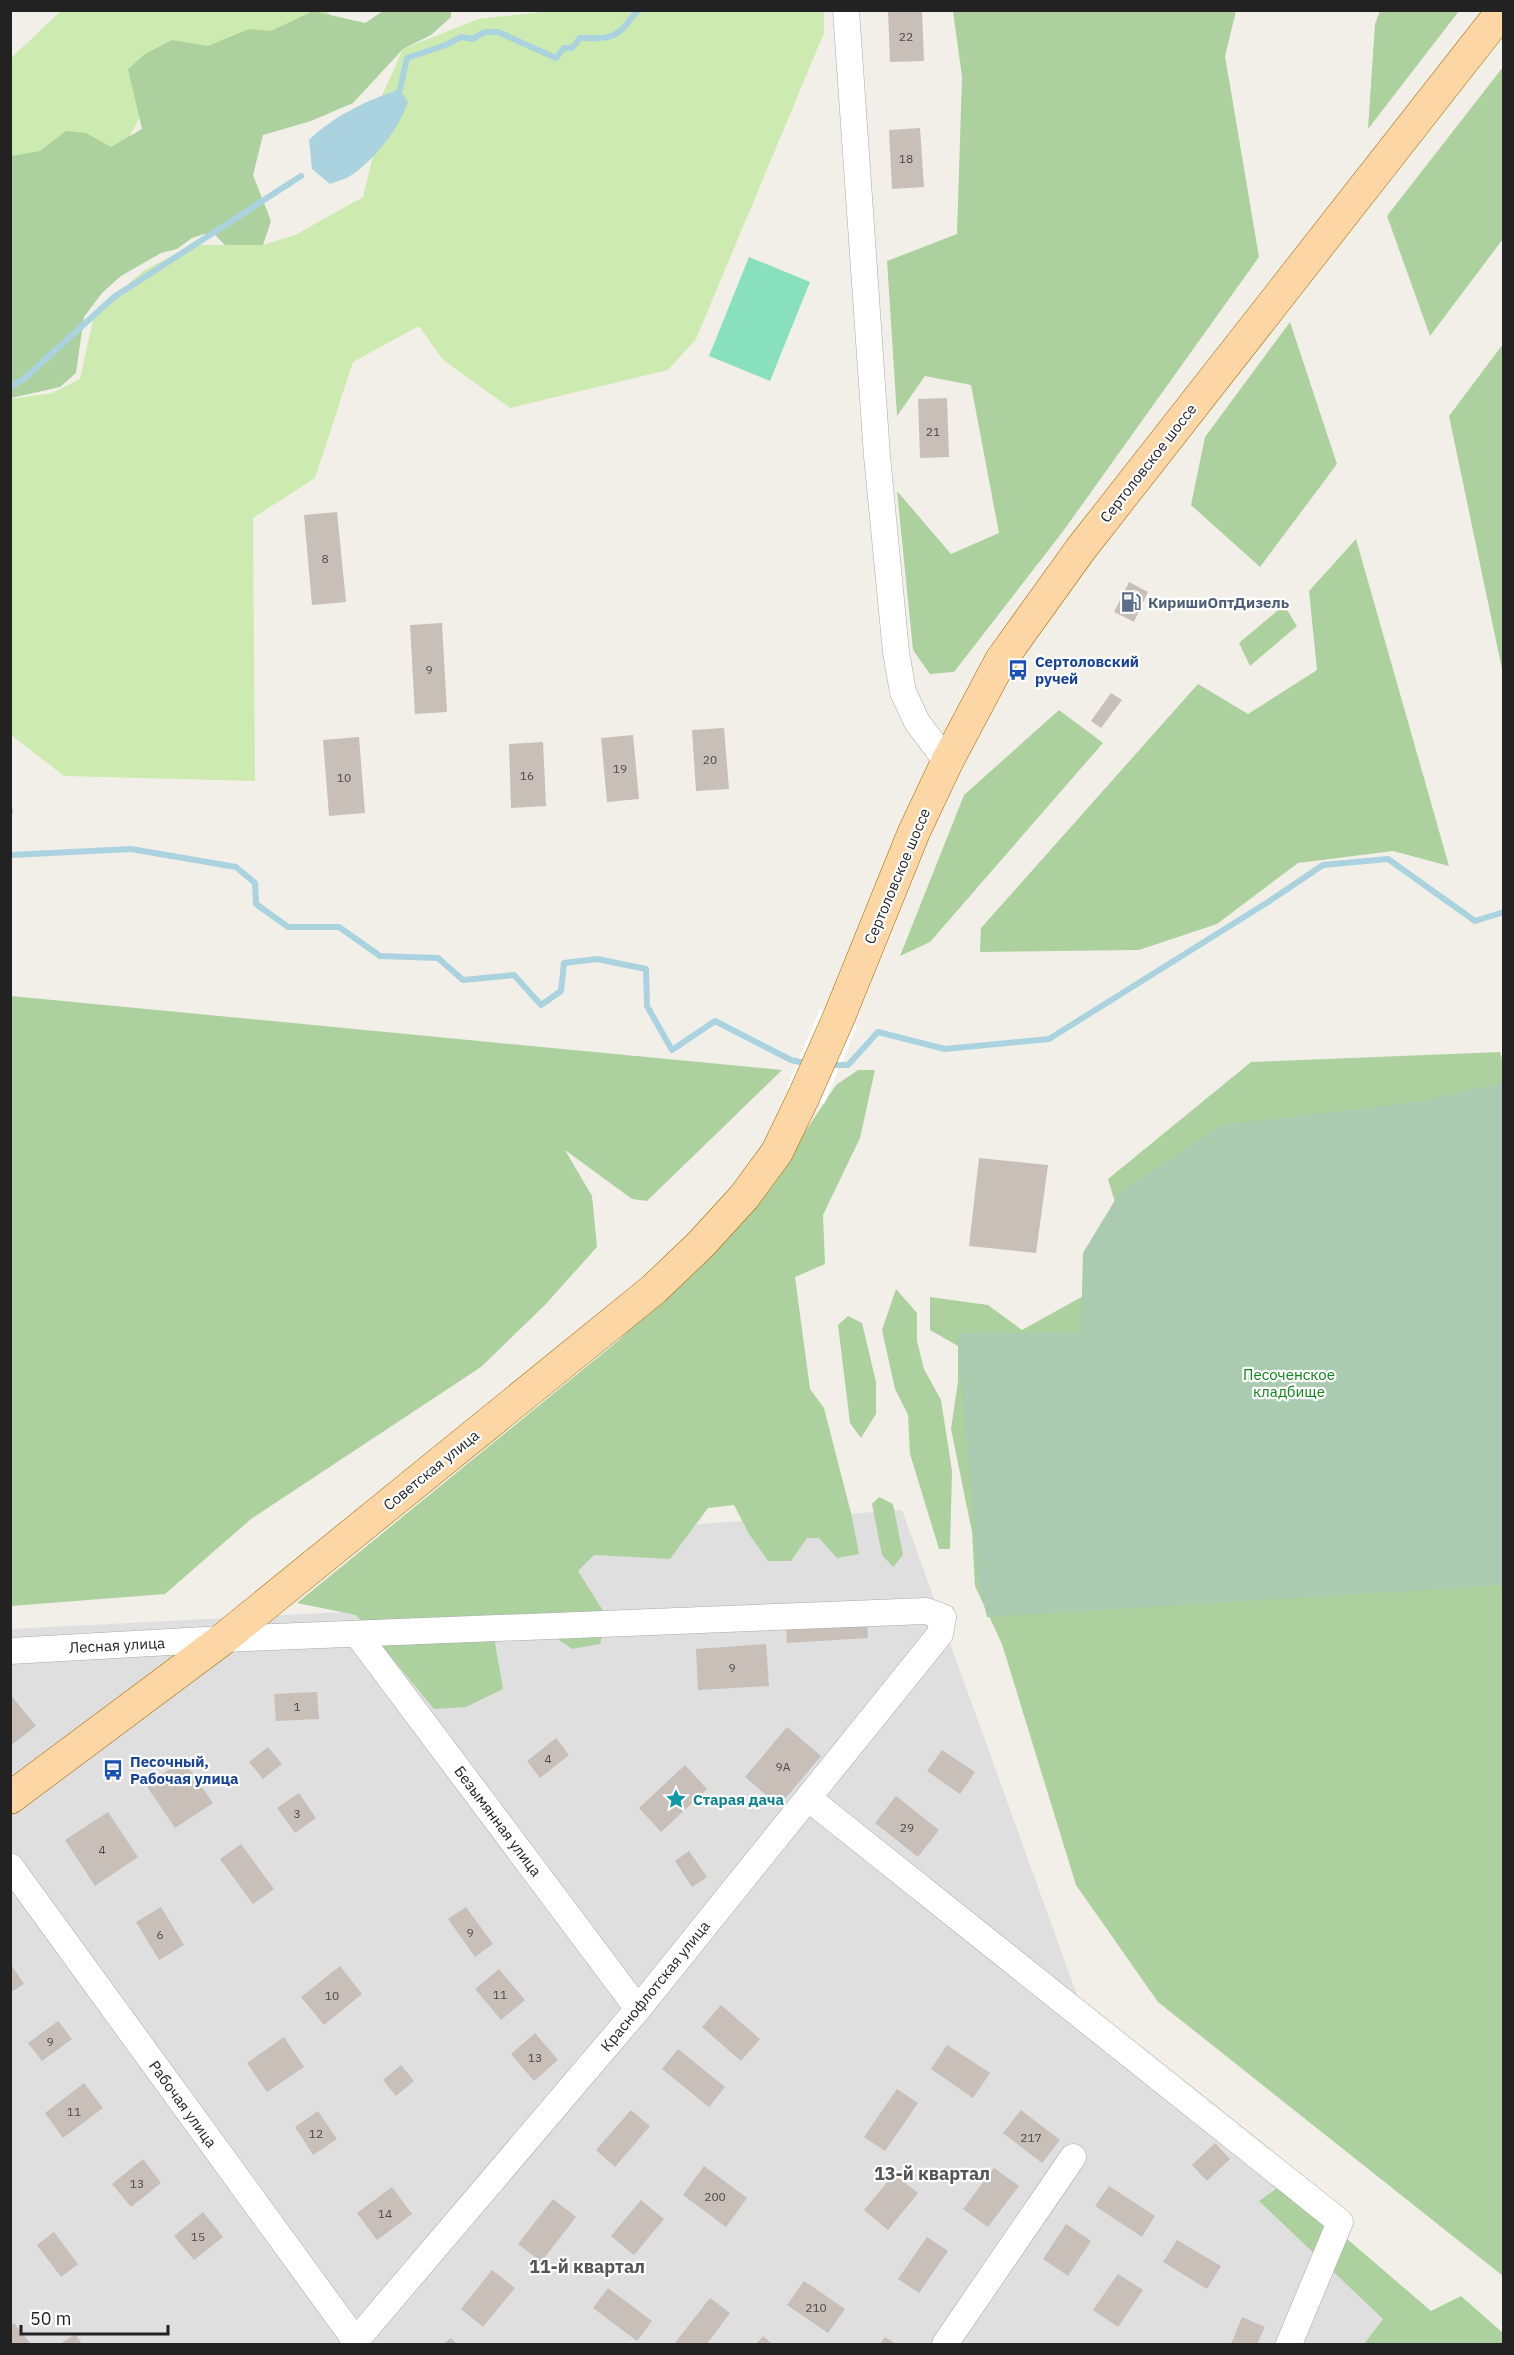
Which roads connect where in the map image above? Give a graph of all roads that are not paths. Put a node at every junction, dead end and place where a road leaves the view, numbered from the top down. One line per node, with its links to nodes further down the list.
1 (846, 10): 3 (street)
2 (1503, 10): 3 (main road, Сертоловское шоссе)
3 (947, 762): 4 (main road, Сертоловское шоссе)
4 (839, 1017): 7 (main road, Советская улица)
5 (943, 1617): 6 (street, Лесная улица); 10 (street, Краснофлотская улица)
6 (357, 1634): 7 (street, Лесная улица); 12 (street, Безымянная улица)
7 (223, 1639): 8 (street, Лесная улица); 9 (main road, Советская улица)
8 (10, 1651)
9 (10, 1798)
10 (808, 1798): 12 (street, Краснофлотская улица); 16 (street)
11 (10, 1866): 14 (street, Рабочая улица)
12 (638, 2009): 14 (street, Краснофлотская улица)
13 (1073, 2157): 15 (street)
14 (355, 2344)
15 (945, 2344)
16 (1290, 2344)

